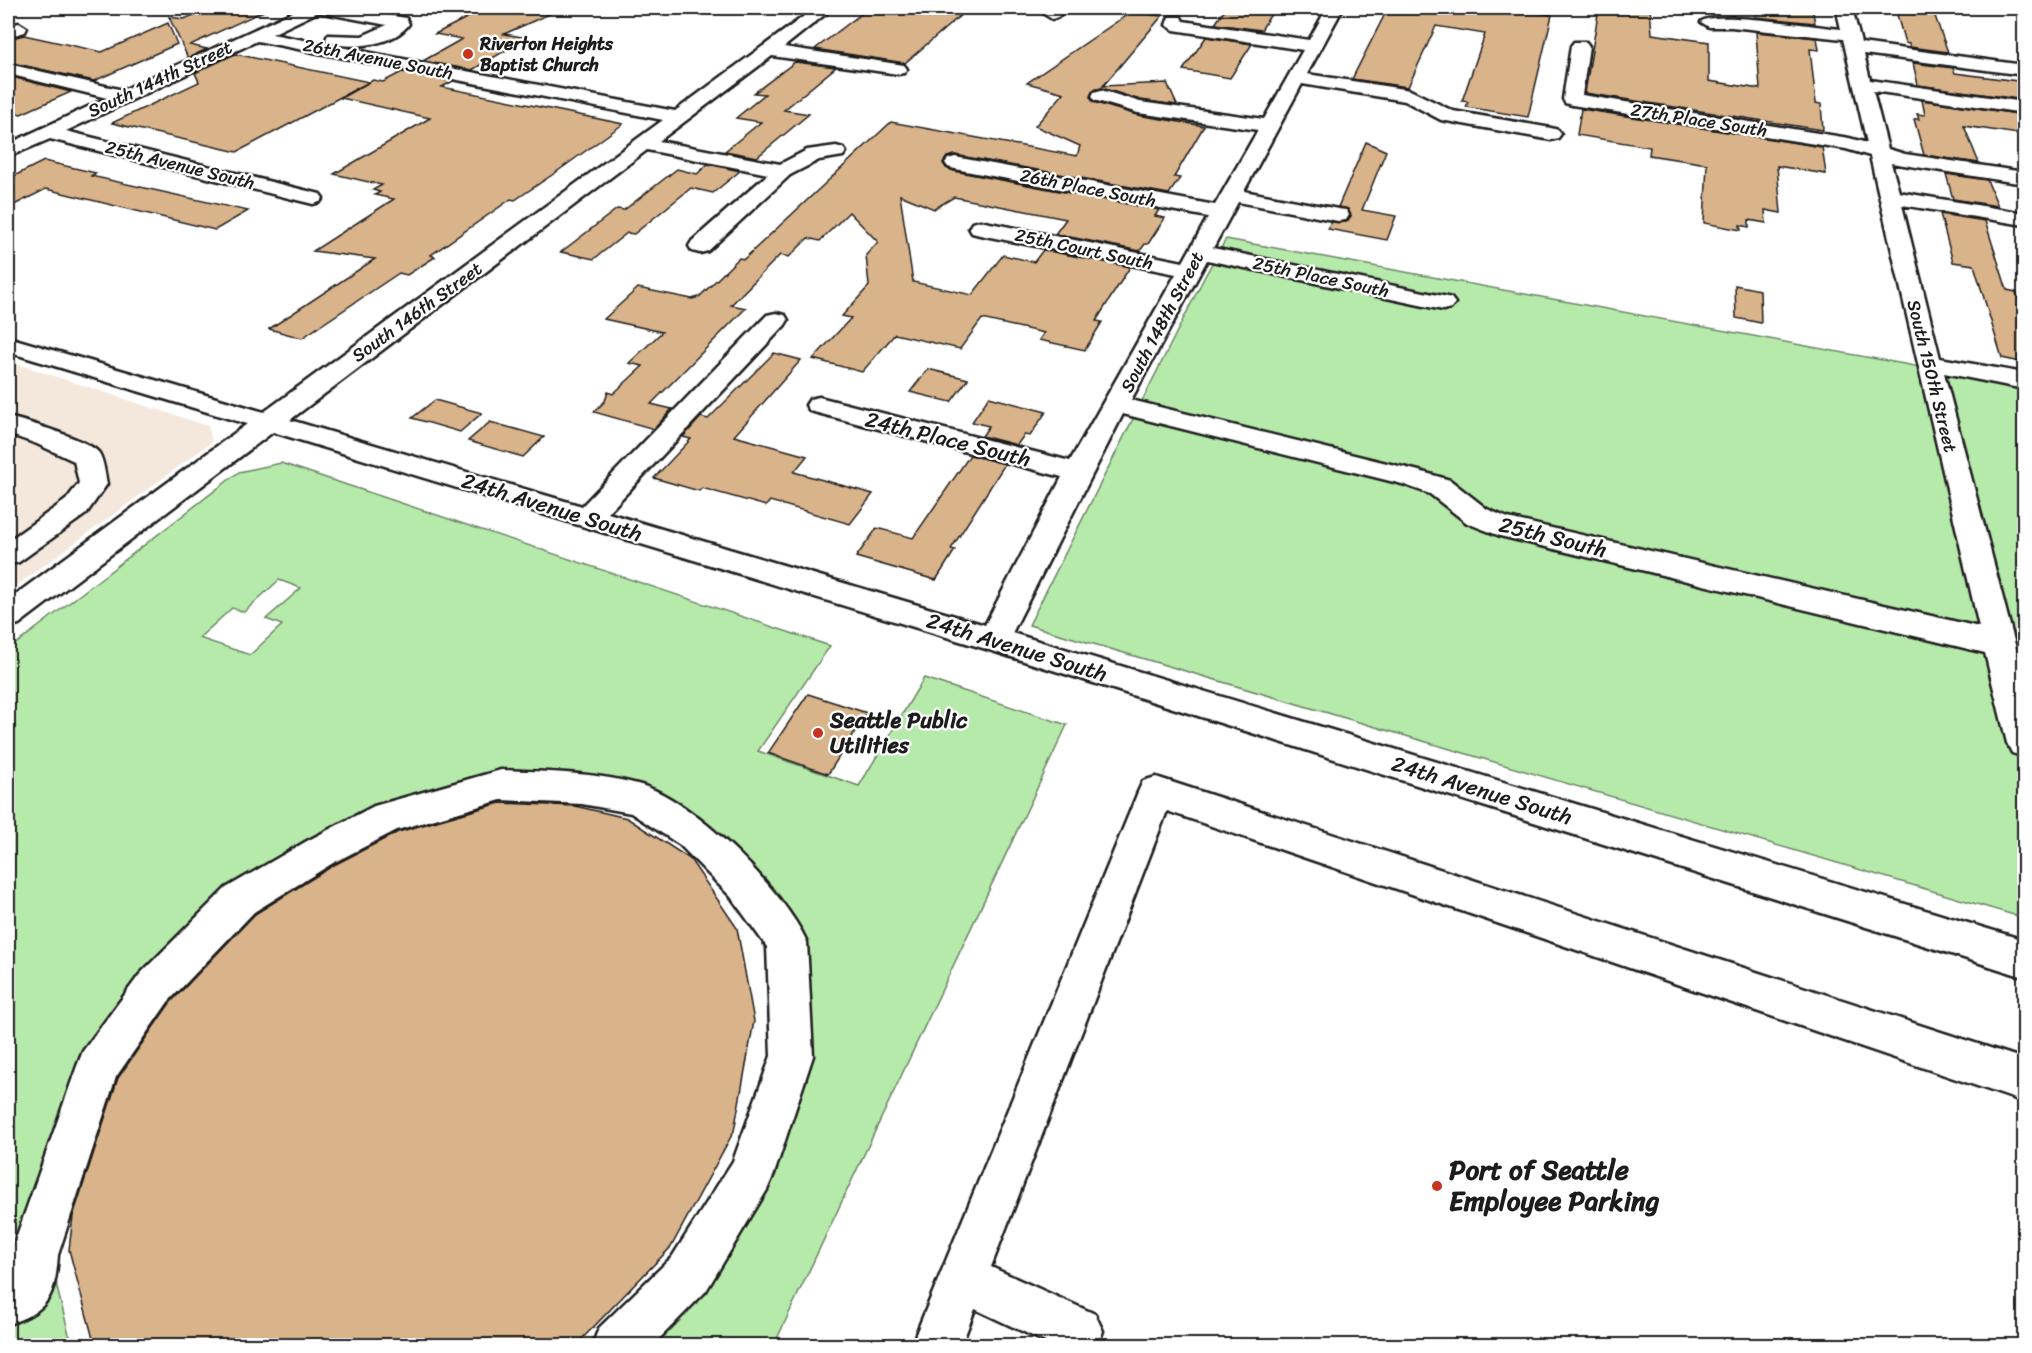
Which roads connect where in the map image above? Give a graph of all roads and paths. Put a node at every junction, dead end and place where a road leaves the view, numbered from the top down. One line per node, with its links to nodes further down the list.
1 (313, 8): 8 (street, South 144th Street)
2 (321, 8): 8 (street)
3 (825, 8): 13 (street, South 146th Street)
4 (1335, 8): 12 (street, South 148th Street)
5 (1844, 8): 10 (street, South 150th Street)
6 (1175, 21): 12 (street)
7 (1709, 22): 10 (street)
8 (270, 27): 9 (street, South 144th Street)
9 (253, 35): 19 (street, South 144th Street); 22 (street, 26th Avenue South)
10 (1852, 41): 16 (street); 18 (street, South 150th Street)
11 (1580, 45): 29 (street, 27th Place South)
12 (1314, 46): 17 (street, South 148th Street)
13 (769, 50): 15 (street); 22 (street, South 146th Street)
14 (8, 69): 19 (street)
15 (898, 69)
16 (2025, 70)
17 (1297, 78): 23 (street, South 148th Street); 25 (street)
18 (1861, 84): 21 (street); 29 (street, South 150th Street)
19 (124, 96): 24 (street, South 144th Street)
20 (1101, 96): 23 (street)
21 (2025, 107)
22 (679, 117): 26 (street, South 146th Street)
23 (1270, 126): 35 (street, South 148th Street)
24 (46, 132): 27 (street, South 144th Street); 34 (street, 25th Avenue South)
25 (1551, 134)
26 (644, 144): 31 (street); 48 (street, South 146th Street)
27 (8, 151)
28 (836, 152): 31 (street)
29 (1879, 152): 32 (street); 33 (street, South 150th Street)
30 (955, 164): 35 (street, 26th Place South)
31 (783, 171): 39 (street)
32 (2025, 178)
33 (1889, 197): 37 (street); 44 (street, South 150th Street)
34 (313, 198)
35 (1226, 204): 36 (street, 26th Place South); 40 (street, South 148th Street)
36 (1338, 215)
37 (2025, 219)
38 (980, 228): 40 (street, 25th Court South)
39 (700, 246)
40 (1193, 261): 41 (street, 25th Place South); 47 (street, South 148th Street)
41 (1443, 303)
42 (776, 320): 51 (street)
43 (8, 344): 48 (street, 24th Avenue South)
44 (1929, 363): 45 (street); 55 (street, South 150th Street)
45 (2025, 381)
46 (819, 405): 50 (street, 24th Place South)
47 (1117, 405): 50 (street, South 148th Street); 55 (street, 25th South)
48 (268, 422): 51 (street, 24th Avenue South); 53 (street, South 146th Street)
49 (8, 425): 52 (street)
50 (1078, 472): 54 (street, South 148th Street)
51 (587, 518): 54 (street, 24th Avenue South)
52 (8, 555)
53 (8, 616)
54 (993, 639): 57 (street, 24th Avenue South)
55 (1999, 645): 56 (street, South 150th Street)
56 (2025, 743)
57 (2025, 959)
58 (2025, 1081): 59 (street)
59 (962, 1278): 61 (street); 63 (street)
60 (8, 1300): 62 (street)
61 (1078, 1331)
62 (617, 1346)
63 (936, 1346)

